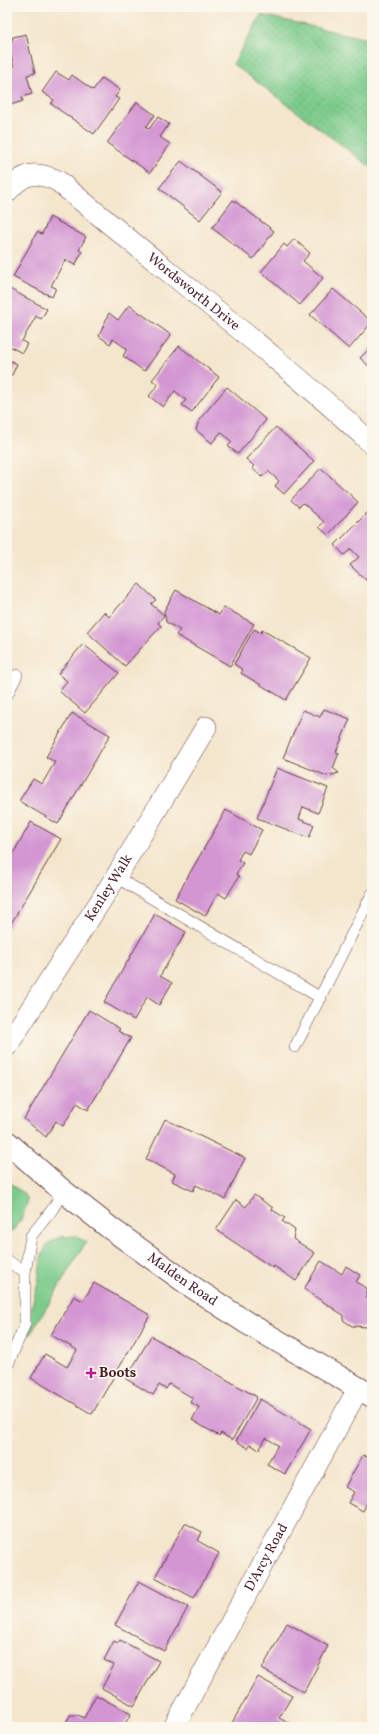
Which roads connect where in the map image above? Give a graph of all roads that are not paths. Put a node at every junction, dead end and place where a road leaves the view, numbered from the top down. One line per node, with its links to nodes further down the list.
1 (7, 192): 2 (street, Wordsworth Drive)
2 (372, 444)
3 (17, 675): 4 (lane)
4 (7, 695)
5 (206, 727): 6 (street, Kenley Walk)
6 (116, 877): 8 (lane); 9 (street, Kenley Walk)
7 (372, 894): 8 (lane)
8 (321, 998): 10 (lane)
9 (7, 1046)
10 (295, 1047)
11 (7, 1142): 12 (main road, Malden Road)
12 (63, 1191): 14 (lane); 16 (main road, Malden Road)
13 (7, 1260): 14 (lane)
14 (25, 1273): 15 (lane)
15 (7, 1367)
16 (365, 1392): 17 (street, D'Arcy Road)
17 (174, 1727)

